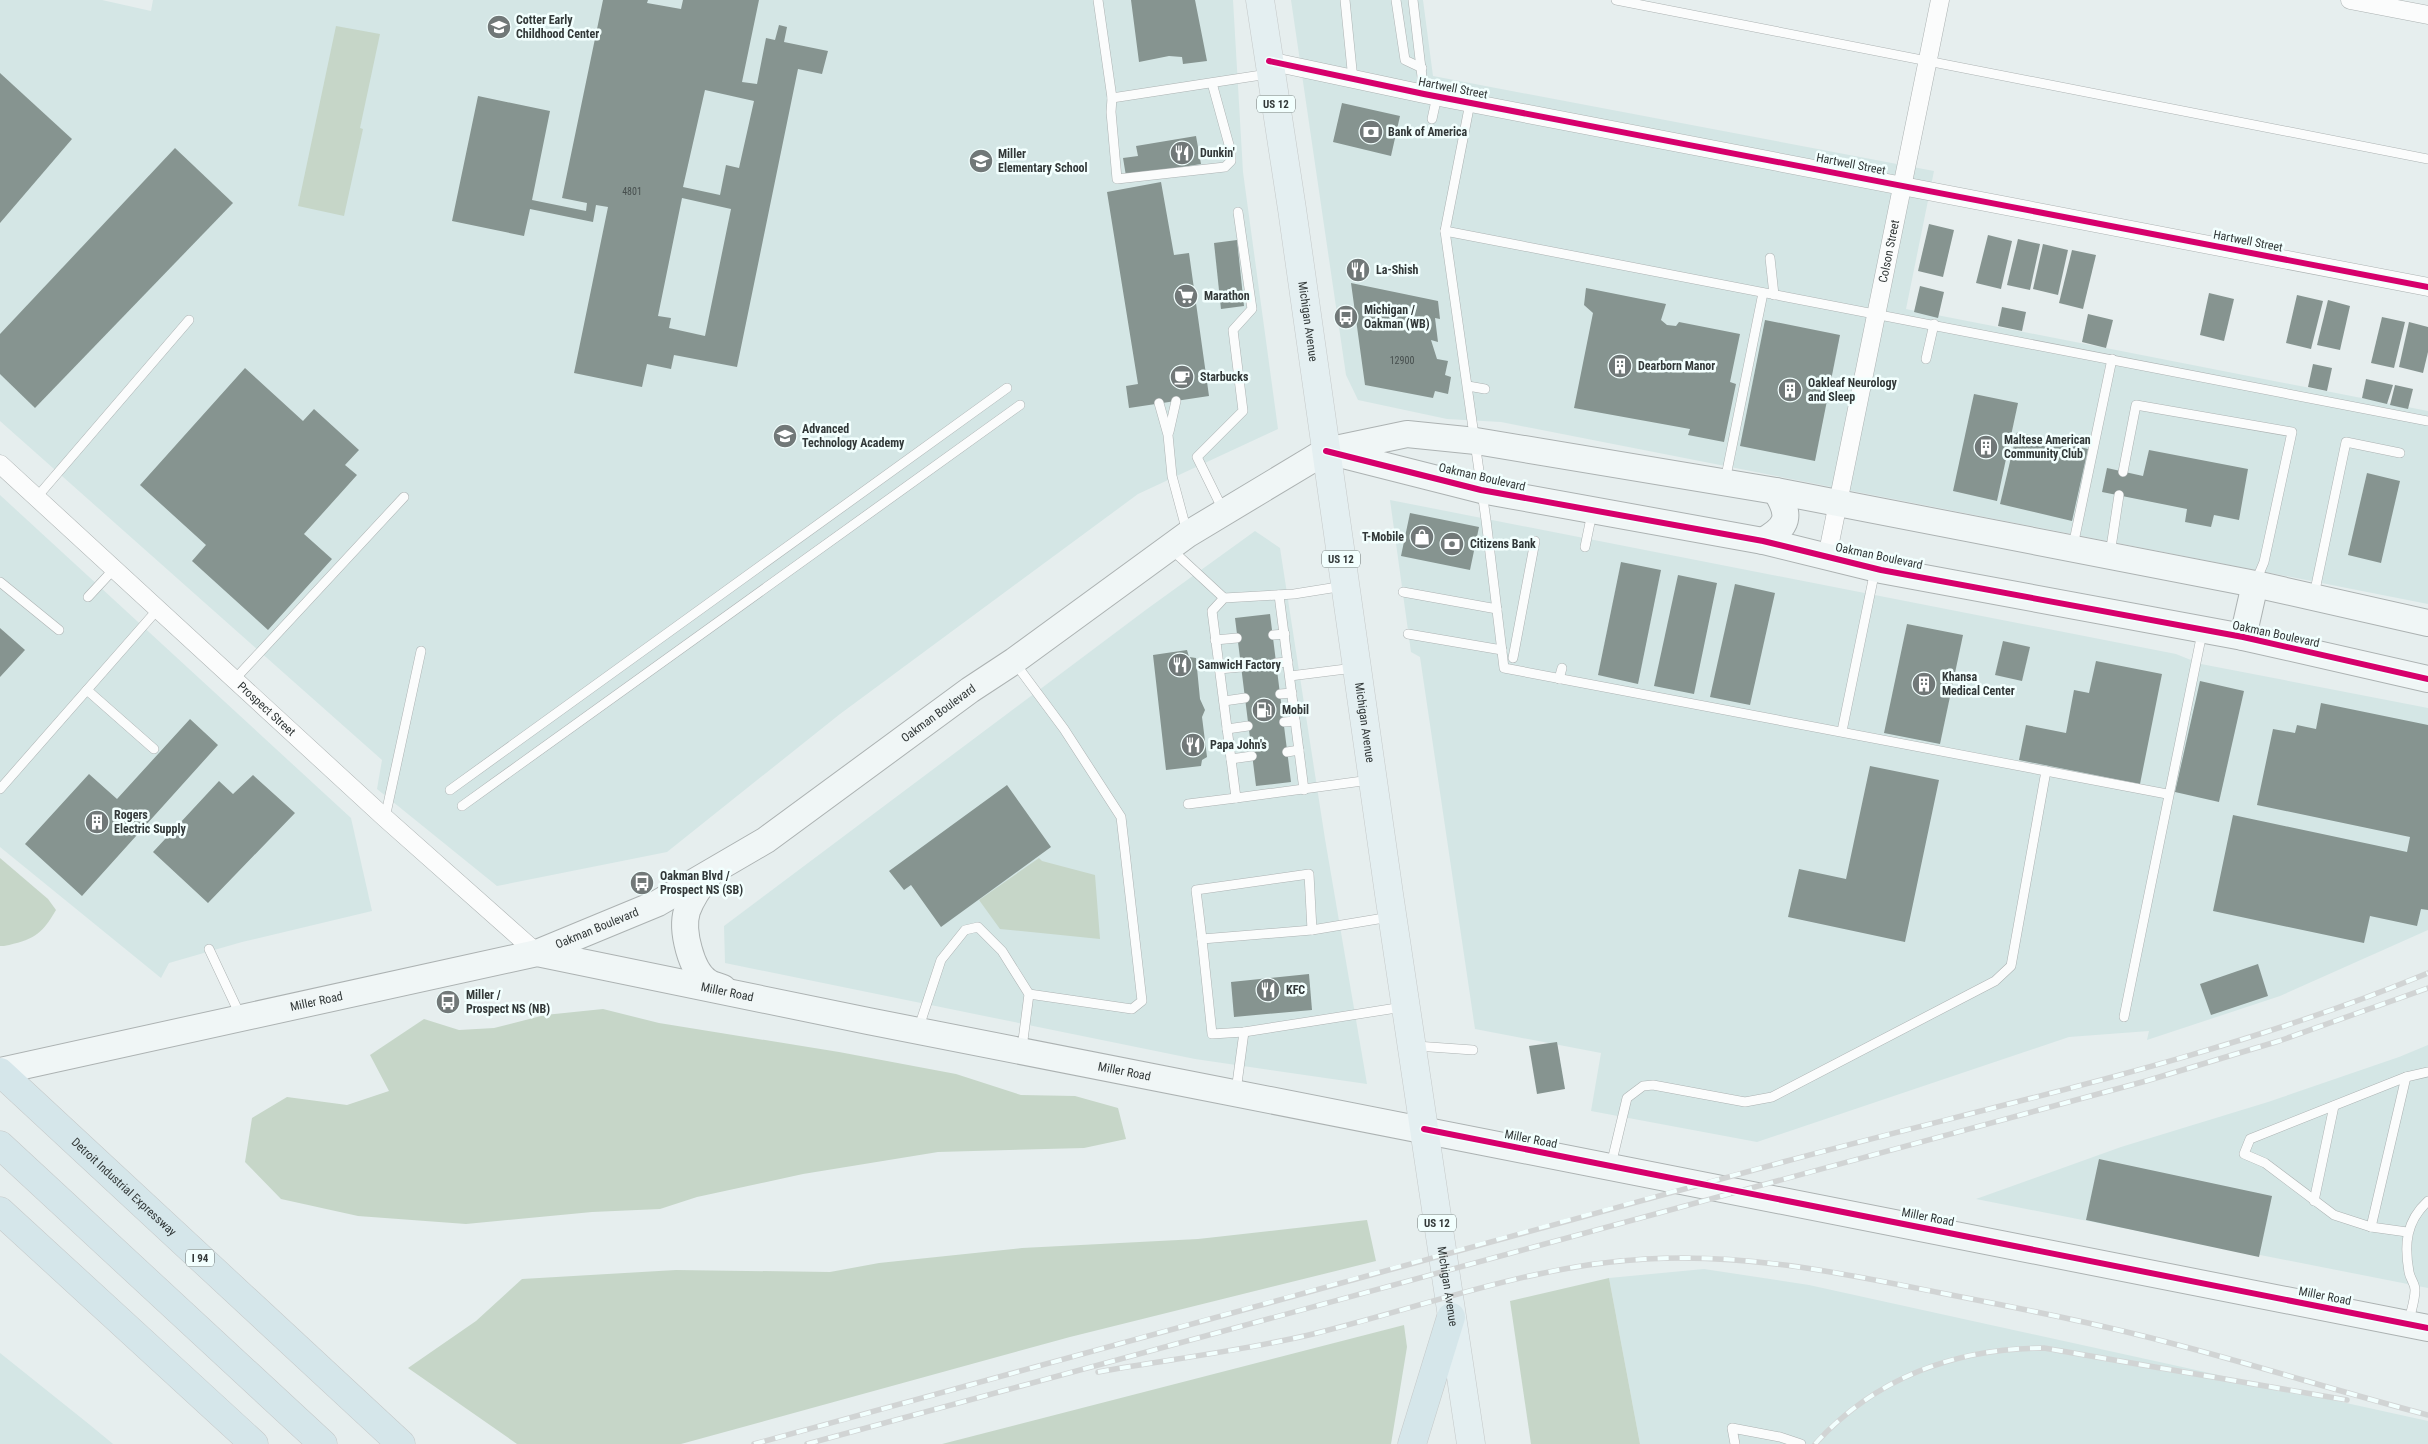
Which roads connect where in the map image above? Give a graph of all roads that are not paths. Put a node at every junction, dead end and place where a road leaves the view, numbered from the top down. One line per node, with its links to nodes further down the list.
1 (1098, 0): 16 (lane)
2 (1260, 0): 11 (main road, Michigan Avenue / US 12)
3 (1345, 0): 13 (lane)
4 (1396, 0): 12 (lane)
5 (1413, 0): 12 (lane)
6 (1616, 0): 10 (lane)
7 (1940, 0): 10 (street, Colson Street)
8 (2350, 0): 9 (street)
9 (2428, 15)
10 (1927, 62): 19 (lane); 20 (street, Colson Street)
11 (1270, 68): 13 (street, Hartwell Street); 14 (lane); 43 (main road, Michigan Avenue / US 12)
12 (1422, 68): 15 (lane)
13 (1353, 80): 15 (street, Hartwell Street)
14 (1212, 83): 16 (lane); 16 (lane)
15 (1431, 95): 17 (street, Hartwell Street); 18 (lane)
16 (1112, 98)
17 (1470, 102): 20 (street, Hartwell Street); 21 (lane)
18 (1432, 119)
19 (2428, 159)
20 (1902, 185): 26 (street, Hartwell Street); 29 (street, Colson Street)
21 (1453, 193): 22 (lane); 24 (lane)
22 (1463, 194)
23 (1238, 212): 55 (lane)
24 (1445, 231): 27 (lane); 34 (lane)
25 (1770, 258): 28 (lane)
26 (2428, 287)
27 (1763, 292): 28 (lane); 47 (lane)
28 (1774, 295): 29 (lane)
29 (1876, 313): 31 (lane); 53 (street, Colson Street)
30 (189, 320): 52 (lane)
31 (1934, 324): 32 (lane); 33 (lane)
32 (1926, 358)
33 (2112, 359): 40 (lane); 60 (lane)
34 (1468, 386): 36 (lane); 42 (lane)
35 (1007, 388): 116 (lane)
36 (1485, 389)
37 (1176, 401): 41 (lane)
38 (1159, 404): 41 (lane)
39 (1020, 405): 121 (lane)
40 (2428, 421)
41 (1168, 435): 56 (lane)
42 (1476, 441): 43 (street, Oakman Boulevard); 47 (street, Oakman Boulevard); 48 (lane)
43 (1326, 450): 48 (street, Oakman Boulevard); 55 (street, Oakman Boulevard); 67 (main road, Michigan Avenue / US 12)
44 (2400, 454): 71 (lane)
45 (0, 464): 52 (street, Prospect Street)
46 (2123, 472): 66 (lane)
47 (1724, 482): 49 (street, Oakman Boulevard)
48 (1482, 490): 54 (street, Oakman Boulevard); 74 (lane)
49 (1776, 491): 53 (street, Oakman Boulevard); 58 (street)
50 (2119, 496): 61 (lane)
51 (404, 497): 97 (lane)
52 (37, 498): 64 (street, Prospect Street)
53 (1838, 502): 60 (street, Oakman Boulevard); 62 (street, Colson Street)
54 (1592, 510): 58 (street, Oakman Boulevard); 59 (lane)
55 (1224, 512): 56 (street, Oakman Boulevard)
56 (1178, 541): 72 (lane); 87 (street, Oakman Boulevard)
57 (1535, 541): 86 (lane)
58 (1763, 541): 62 (street, Oakman Boulevard)
59 (1585, 546)
60 (2072, 548): 61 (street, Oakman Boulevard)
61 (2110, 556): 66 (street, Oakman Boulevard)
62 (1827, 557): 63 (street, Oakman Boulevard)
63 (1876, 568): 77 (street, Oakman Boulevard); 107 (lane)
64 (114, 569): 70 (lane); 73 (street, Prospect Street)
65 (0, 582): 76 (lane)
66 (2255, 584): 71 (street, Oakman Boulevard); 82 (street)
67 (1345, 586): 69 (lane); 91 (main road, Michigan Avenue / US 12)
68 (1403, 592): 74 (lane)
69 (1279, 595): 72 (lane); 78 (lane)
70 (88, 597)
71 (2314, 597): 75 (street, Oakman Boulevard)
72 (1224, 598): 83 (lane)
73 (158, 609): 97 (street, Prospect Street); 98 (lane)
74 (1497, 609): 84 (lane)
75 (2428, 624)
76 (59, 630)
77 (2202, 630): 82 (street, Oakman Boulevard); 118 (lane)
78 (1285, 634): 80 (lane); 88 (lane)
79 (1408, 634): 84 (lane)
80 (1272, 635)
81 (1238, 638): 83 (lane)
82 (2243, 638): 96 (street, Oakman Boulevard)
83 (1215, 640): 93 (lane)
84 (1502, 650): 95 (lane)
85 (421, 651): 122 (lane)
86 (1513, 658)
87 (1014, 661): 123 (street, Oakman Boulevard); 129 (lane)
88 (1288, 662): 89 (lane); 94 (lane)
89 (1276, 663)
90 (1241, 667): 93 (lane)
91 (1357, 668): 94 (lane); 114 (main road, Michigan Avenue / US 12)
92 (1562, 668): 95 (lane)
93 (1219, 669): 102 (lane)
94 (1290, 676): 99 (lane)
95 (1559, 679): 107 (lane)
96 (2428, 679)
97 (234, 680): 122 (street, Prospect Street)
98 (87, 690): 108 (lane); 115 (lane)
99 (1292, 693): 100 (lane); 103 (lane)
100 (1280, 694)
101 (1245, 698): 102 (lane)
102 (1224, 701): 106 (lane)
103 (1295, 721): 104 (lane); 109 (lane)
104 (1284, 722)
105 (1248, 726): 106 (lane)
106 (1228, 729): 112 (lane)
107 (1842, 731): 113 (lane)
108 (154, 749)
109 (1299, 750): 110 (lane); 117 (lane)
110 (1287, 752)
111 (1252, 756): 112 (lane)
112 (1232, 759): 119 (lane)
113 (2046, 771): 118 (lane); 146 (lane)
114 (1373, 780): 117 (lane); 124 (main road, Michigan Avenue / US 12)
115 (0, 789)
116 (450, 790)
117 (1304, 790): 119 (lane)
118 (2167, 794): 132 (lane)
119 (1236, 798): 120 (lane)
120 (1188, 804)
121 (462, 806)
122 (386, 818): 128 (street, Prospect Street)
123 (711, 872): 128 (street, Oakman Boulevard); 130 (street)
124 (1393, 917): 125 (lane); 131 (main road, Michigan Avenue / US 12)
125 (1312, 930): 126 (lane); 126 (lane)
126 (1202, 939): 135 (lane)
127 (209, 949): 133 (lane)
128 (538, 953): 130 (street, Miller Road); 133 (street, Miller Road)
129 (1029, 994): 134 (lane); 138 (lane)
130 (740, 995): 134 (street, Miller Road)
131 (1406, 1006): 135 (lane); 136 (main road, Michigan Avenue / US 12)
132 (2124, 1016)
133 (242, 1018): 139 (street, Miller Road)
134 (918, 1031): 138 (street, Miller Road)
135 (1244, 1032): 142 (lane)
136 (1412, 1046): 137 (lane); 144 (main road, Michigan Avenue / US 12)
137 (1473, 1050)
138 (1021, 1051): 142 (street, Miller Road)
139 (0, 1072): 156 (highway, Detroit Industrial Expressway / I 94)
140 (2428, 1072): 141 (lane)
141 (2406, 1077): 143 (lane); 150 (lane)
142 (1236, 1093): 144 (street, Miller Road)
143 (2334, 1106): 147 (lane); 147 (lane)
144 (1424, 1130): 146 (street, Miller Road); 152 (main road, Michigan Avenue / US 12)
145 (0, 1144): 155 (highway)
146 (1611, 1166): 153 (street, Miller Road)
147 (2314, 1201): 150 (lane)
148 (2428, 1201): 151 (lane)
149 (0, 1211): 154 (highway)
150 (2371, 1227): 151 (lane)
151 (2406, 1232): 153 (lane)
152 (1451, 1317): 157 (highway); 158 (main road, Michigan Avenue / US 12)
153 (2418, 1326)
154 (254, 1444)
155 (323, 1444)
156 (400, 1444)
157 (1412, 1444)
158 (1471, 1444)
159 (1735, 1444): 160 (lane)
160 (1801, 1444)

